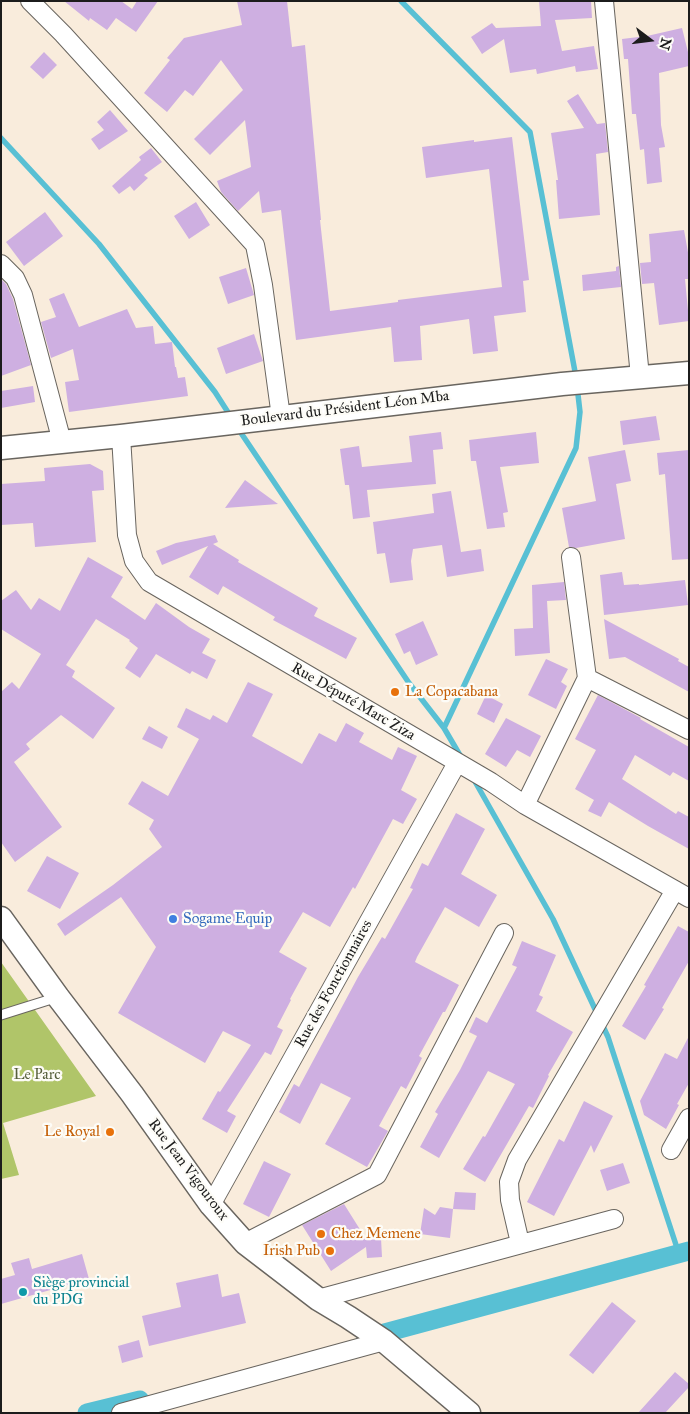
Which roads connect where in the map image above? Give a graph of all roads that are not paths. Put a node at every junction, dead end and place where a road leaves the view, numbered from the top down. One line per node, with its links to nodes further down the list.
1 (30, 1): 6 (street)
2 (604, 1): 5 (street)
3 (1, 264): 8 (street)
4 (689, 373): 5 (street, Boulevard du Président Léon Mba)
5 (640, 377): 6 (street, Boulevard du Président Léon Mba)
6 (281, 417): 7 (street, Boulevard du Président Léon Mba)
7 (121, 436): 8 (street, Boulevard du Président Léon Mba); 13 (street, Rue Député Marc Ziza)
8 (62, 442): 9 (street, Boulevard du Président Léon Mba)
9 (1, 448)
10 (571, 557): 11 (street)
11 (588, 678): 12 (street); 14 (street)
12 (689, 730)
13 (460, 765): 14 (street, Rue Député Marc Ziza); 22 (street, Rue des Fonctionnaires)
14 (525, 805): 15 (street, Rue Député Marc Ziza)
15 (682, 894): 25 (street)
16 (1, 918): 18 (street, Rue Jean Vigouroux)
17 (504, 933): 24 (street)
18 (58, 997): 19 (lane); 22 (street, Rue Jean Vigouroux)
19 (1, 1014)
20 (689, 1118): 21 (street)
21 (671, 1150)
22 (211, 1206): 24 (street, Rue Jean Vigouroux)
23 (614, 1219): 25 (street)
24 (245, 1243): 26 (street, Rue Jean Vigouroux)
25 (520, 1243): 26 (street)
26 (318, 1299): 27 (street, Rue Jean Vigouroux)
27 (384, 1341): 28 (street); 29 (street, Rue Jean Vigouroux)
28 (121, 1413)
29 (469, 1413)

